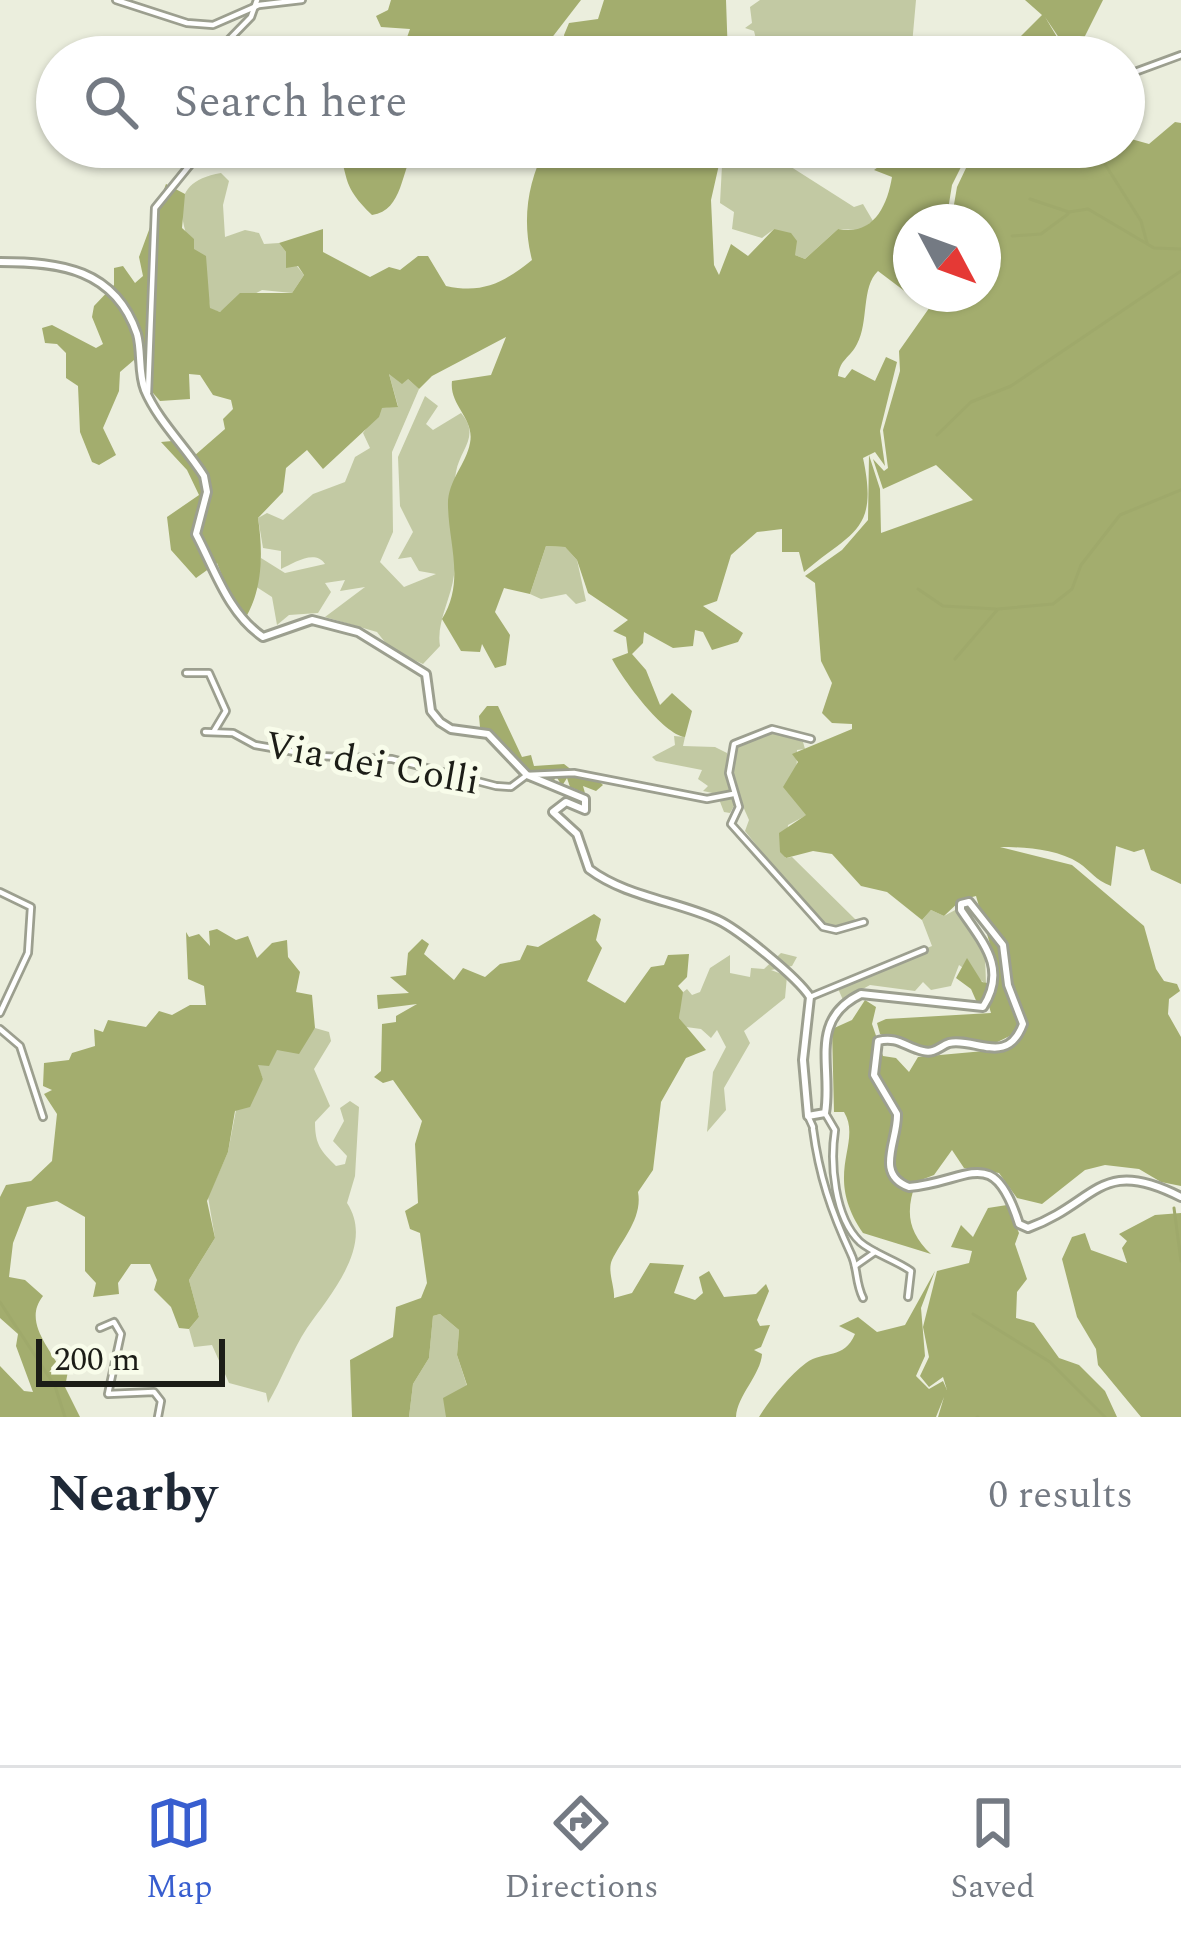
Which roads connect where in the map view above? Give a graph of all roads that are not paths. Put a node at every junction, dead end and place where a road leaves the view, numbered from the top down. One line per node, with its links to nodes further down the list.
1 (116, 0): 3 (street)
2 (302, 0): 3 (street)
3 (258, 2): 4 (street)
4 (230, 36)
5 (1181, 55): 6 (street)
6 (1145, 68)
7 (187, 168): 9 (street)
8 (0, 262): 9 (street)
9 (148, 395): 14 (street)
10 (186, 673): 11 (street, Via dei Colli)
11 (214, 731): 12 (street, Via dei Colli); 14 (street, Via dei Colli)
12 (205, 732)
13 (811, 739): 15 (street)
14 (527, 775): 15 (street, Via dei Colli); 19 (street)
15 (733, 794): 17 (street)
16 (0, 892): 20 (street)
17 (864, 922)
18 (924, 950): 19 (street)
19 (810, 997): 23 (street)
20 (0, 1012)
21 (0, 1029): 24 (street)
22 (825, 1113): 23 (street); 25 (street); 26 (street)
23 (808, 1116): 27 (street)
24 (44, 1117)
25 (1181, 1197)
26 (878, 1252): 27 (street); 28 (street)
27 (855, 1266): 29 (street)
28 (908, 1297)
29 (863, 1298)
30 (100, 1328): 31 (street)
31 (158, 1417)

